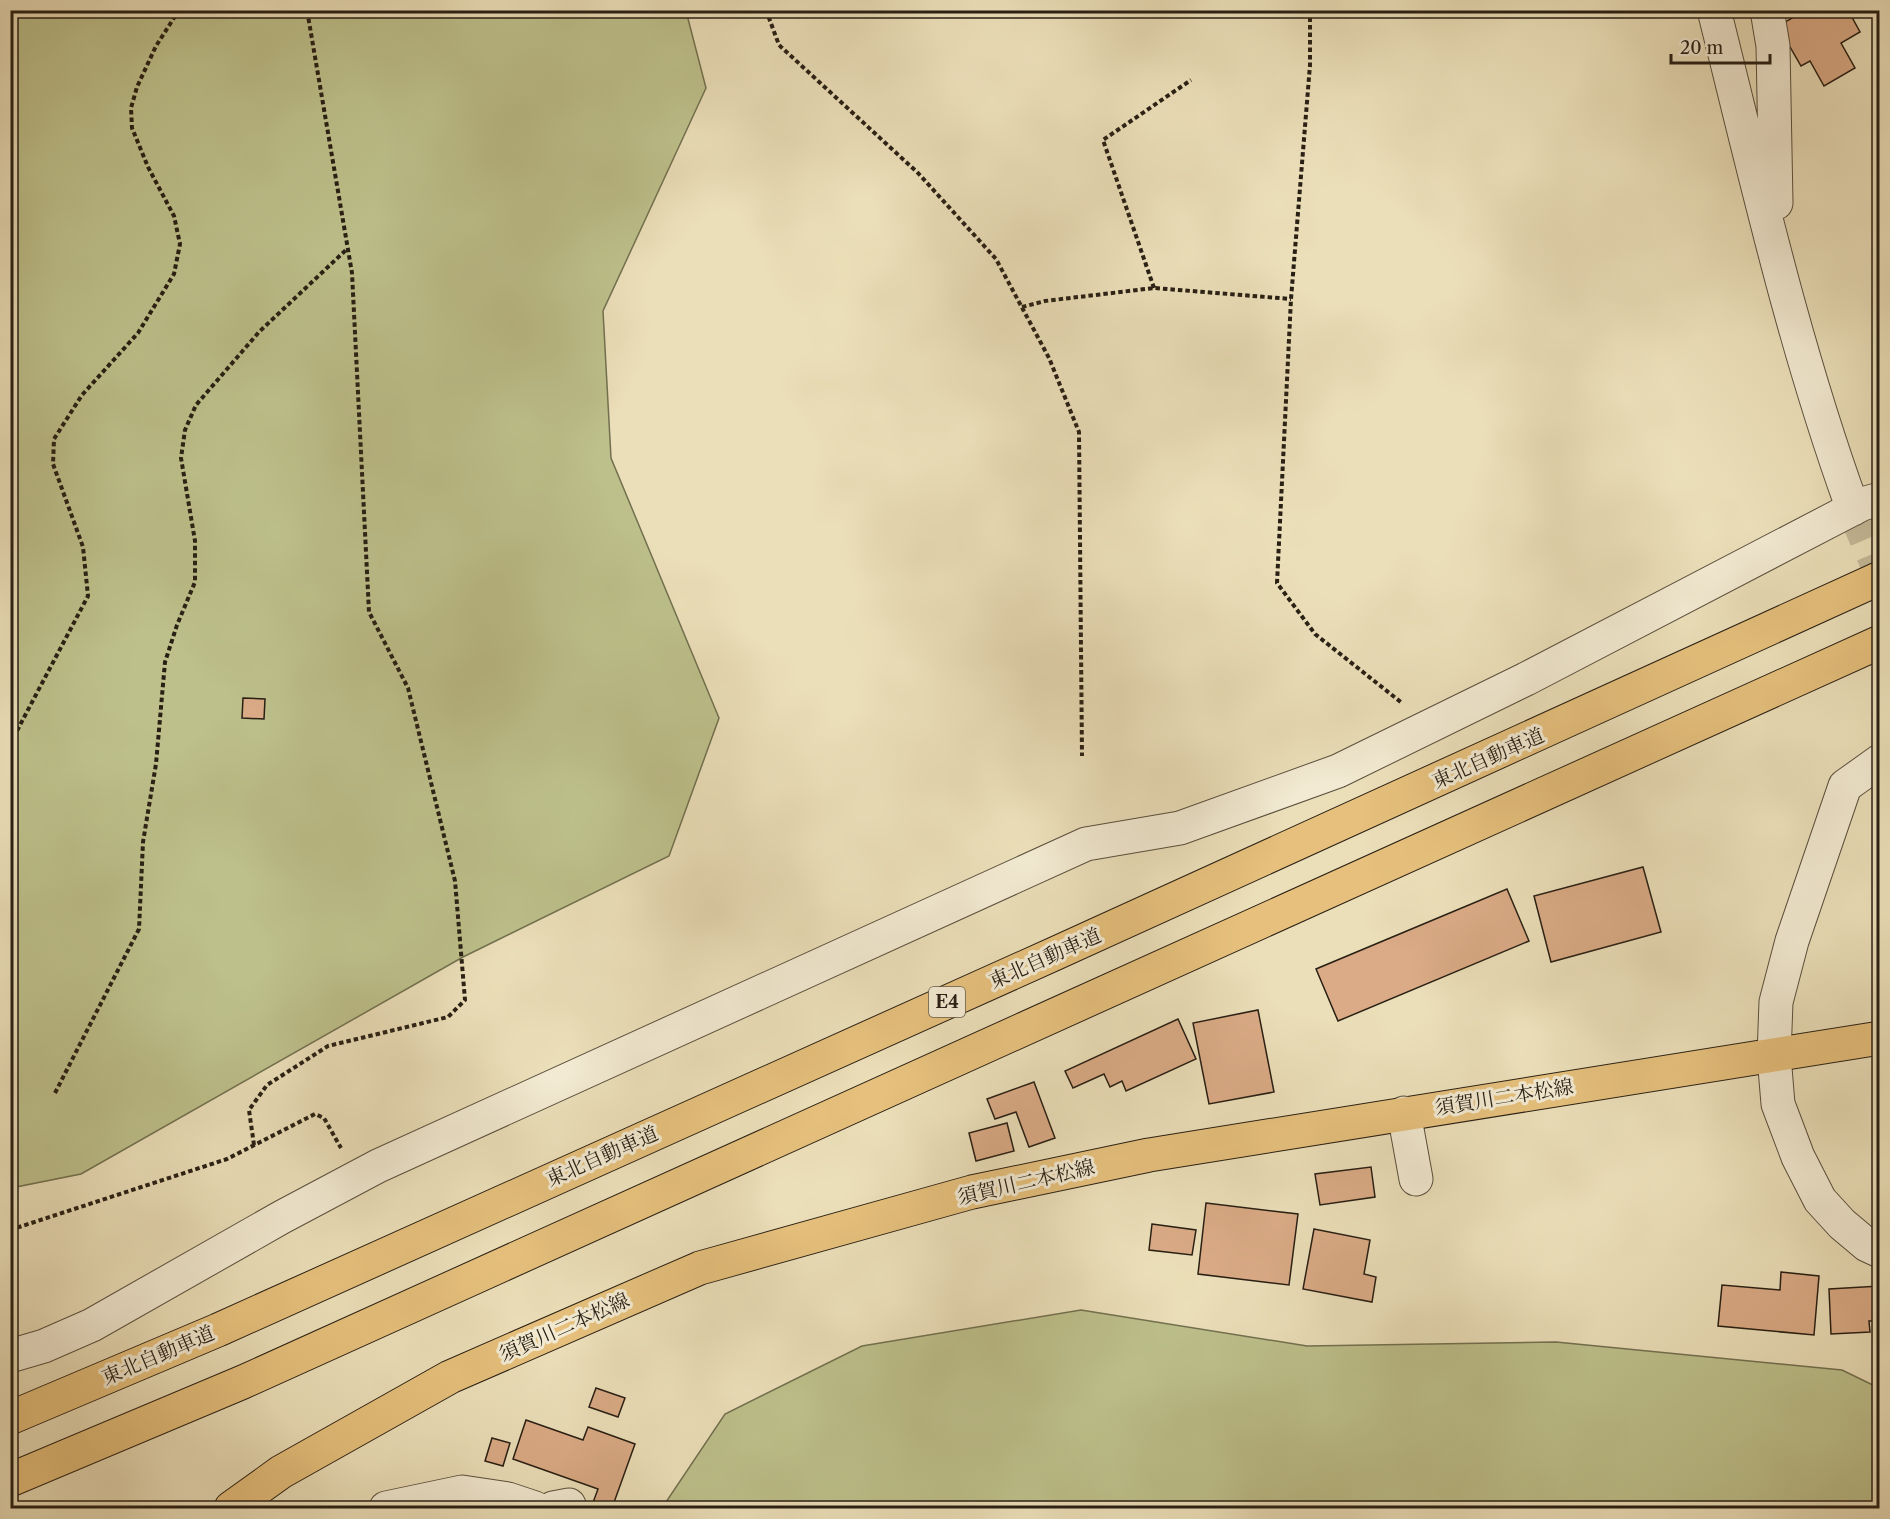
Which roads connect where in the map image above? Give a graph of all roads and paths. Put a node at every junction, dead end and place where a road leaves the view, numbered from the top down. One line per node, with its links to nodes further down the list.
1 (179, 10): 17 (path)
2 (307, 10): 9 (path)
3 (766, 10): 12 (path)
4 (1310, 10): 11 (path)
5 (1714, 10): 8 (street)
6 (1767, 10): 8 (street)
7 (1191, 80): 10 (path)
8 (1770, 230): 13 (street)
9 (348, 248): 22 (path); 24 (path)
10 (1154, 288): 11 (path); 12 (path)
11 (1291, 299): 16 (path)
12 (1022, 307): 18 (path)
13 (1866, 504): 16 (street)
14 (1880, 578): 30 (main road, 東北自動車道 / E4)
15 (1880, 642): 31 (main road)
16 (1431, 726): 25 (street)
17 (10, 744)
18 (1082, 756)
19 (1880, 761): 21 (street)
20 (1880, 1038): 21 (main road, 須賀川二本松線)
21 (1774, 1056): 23 (main road, 須賀川二本松線); 28 (street)
22 (55, 1093)
23 (1404, 1113): 26 (street); 32 (main road, 須賀川二本松線)
24 (254, 1145): 25 (path); 27 (path)
25 (354, 1179): 29 (street)
26 (1416, 1179)
27 (10, 1230)
28 (1880, 1251)
29 (10, 1356)
30 (10, 1418)
31 (10, 1480)
32 (231, 1509)
33 (386, 1509): 34 (street)
34 (535, 1509)

